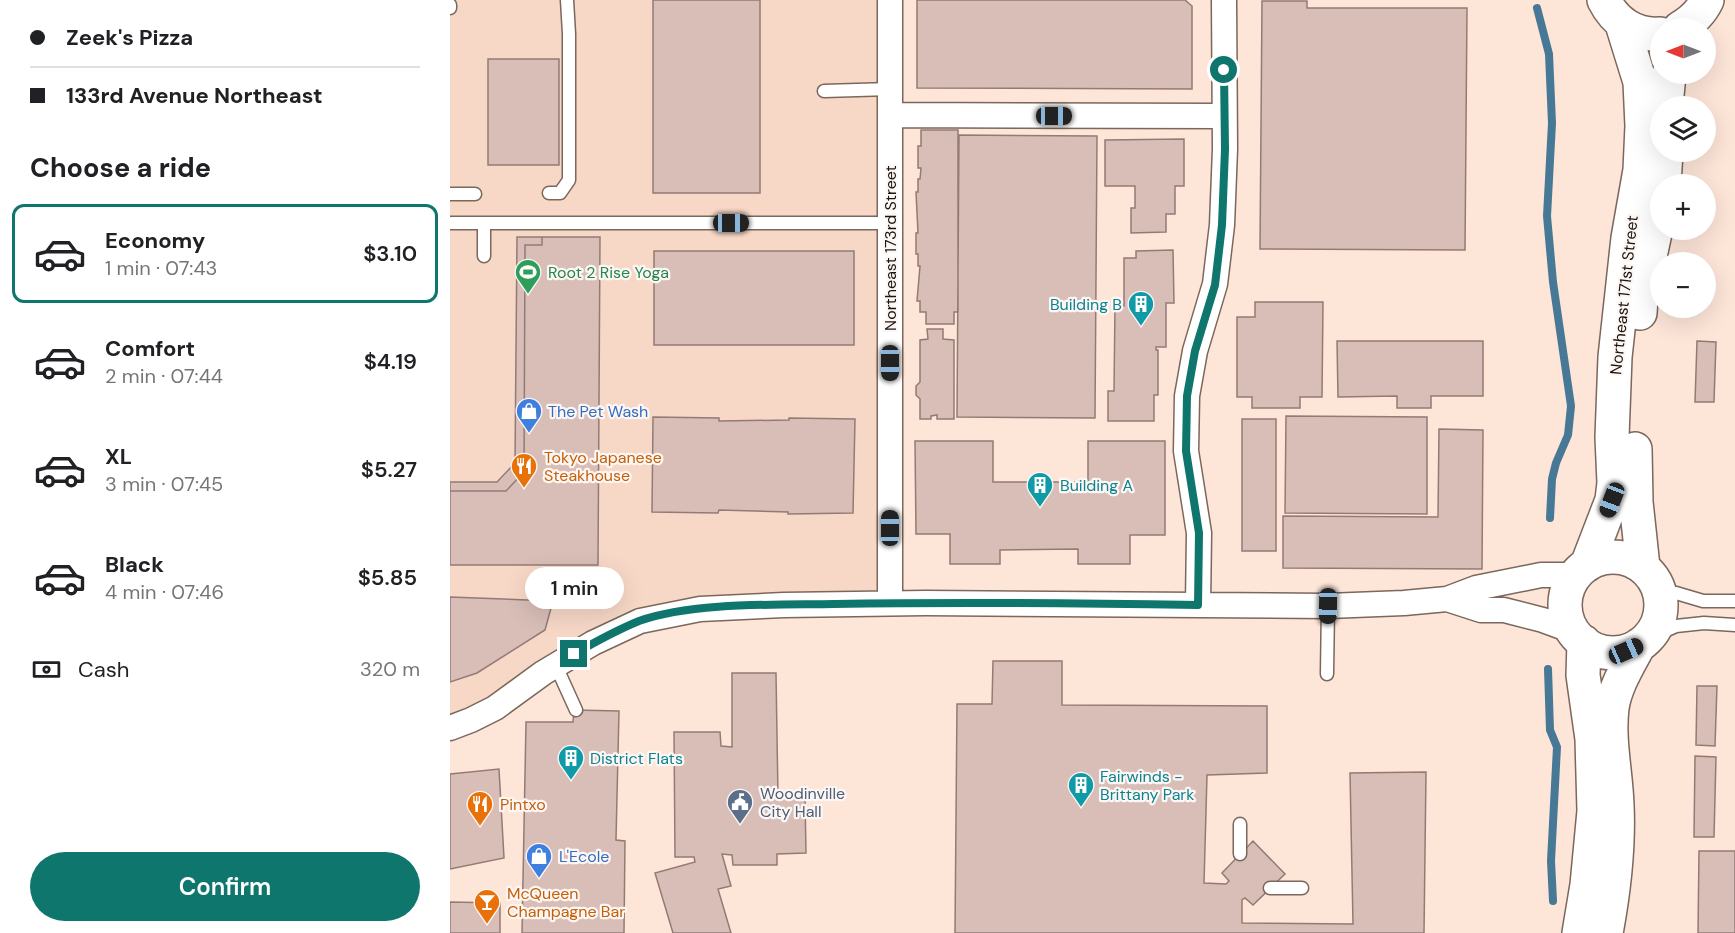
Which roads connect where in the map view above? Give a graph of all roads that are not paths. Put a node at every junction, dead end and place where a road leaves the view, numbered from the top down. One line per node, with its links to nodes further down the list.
1 (567, 0): 14 (lane)
2 (890, 0): 8 (street, Northeast 173rd Street)
3 (1224, 0): 11 (street)
4 (1707, 0): 6 (main road)
5 (1613, 12): 7 (main road); 20 (main road, Northeast 171st Street)
6 (1694, 18)
7 (1650, 33)
8 (890, 89): 9 (lane); 10 (street, Northeast 173rd Street)
9 (824, 91)
10 (890, 115): 11 (street); 17 (street, Northeast 173rd Street)
11 (1224, 116): 25 (street)
12 (450, 194): 13 (lane)
13 (475, 194)
14 (549, 194)
15 (450, 223): 16 (lane)
16 (484, 223): 17 (lane); 19 (lane)
17 (890, 223): 24 (street, Northeast 173rd Street)
18 (1654, 240): 21 (main road, Northeast 171st Street)
19 (484, 256)
20 (1581, 570): 21 (main road); 22 (street); 28 (main road)
21 (1651, 579): 23 (lane); 29 (main road)
22 (1447, 599): 26 (street); 28 (street)
23 (1735, 601)
24 (890, 603): 25 (street); 30 (street)
25 (1198, 605): 26 (street)
26 (1328, 606): 31 (lane)
27 (1735, 625): 29 (lane)
28 (1578, 637): 29 (main road); 38 (main road)
29 (1642, 642): 39 (main road)
30 (556, 666): 32 (lane); 33 (street)
31 (1327, 674)
32 (576, 710)
33 (450, 728)
34 (1240, 824): 35 (lane)
35 (1240, 854)
36 (1270, 888): 37 (lane)
37 (1302, 888)
38 (1580, 933)
39 (1606, 933)

